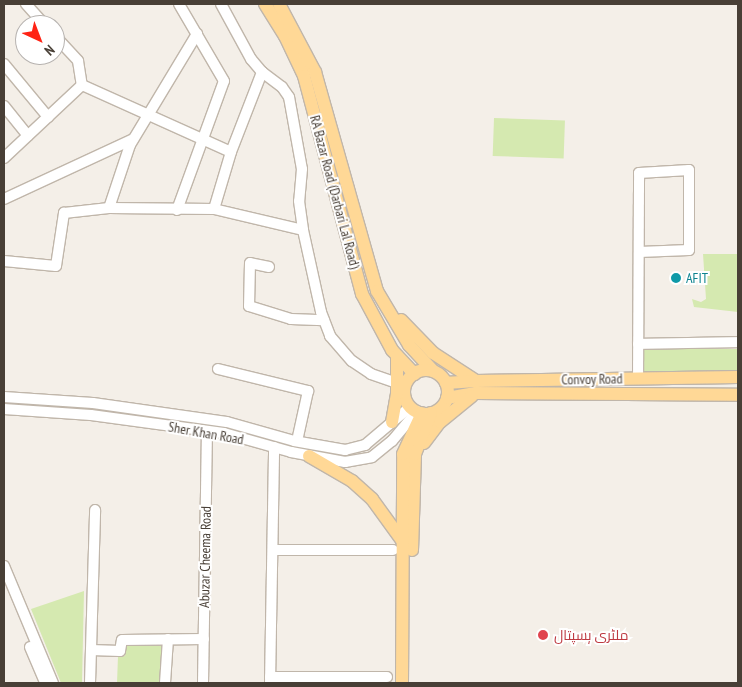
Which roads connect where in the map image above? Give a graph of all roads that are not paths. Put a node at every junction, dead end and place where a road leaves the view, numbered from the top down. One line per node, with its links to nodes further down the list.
1 (26, 4): 6 (street)
2 (179, 4): 7 (street)
3 (221, 4): 10 (street)
4 (265, 4): 32 (main road, RA Bazar Road (Darbari Lal Road))
5 (279, 4): 28 (main road, RA Bazar Road (Darbari Lal Road))
6 (36, 15)
7 (197, 34): 13 (street); 17 (street)
8 (65, 46): 11 (street)
9 (4, 64): 14 (street)
10 (262, 72): 18 (street); 24 (street)
11 (82, 85): 13 (street); 14 (street)
12 (4, 106): 15 (street)
13 (148, 115): 16 (street); 17 (street)
14 (48, 117): 15 (street)
15 (28, 136): 19 (street)
16 (133, 139): 20 (street); 21 (street)
17 (203, 139): 18 (street); 23 (street)
18 (232, 152): 22 (street)
19 (4, 158)
20 (4, 199)
21 (109, 208): 23 (street); 26 (street)
22 (214, 209): 23 (street); 24 (street)
23 (177, 210)
24 (303, 230): 29 (street)
25 (639, 252): 25 (street); 31 (street)
26 (4, 261)
27 (268, 267): 29 (street)
28 (385, 304): 34 (main road, RA Bazar Road (Darbari Lal Road)); 40 (main road)
29 (324, 320): 39 (street)
30 (738, 342): 31 (street)
31 (638, 344): 37 (street)
32 (397, 356): 35 (main road, RA Bazar Road (Darbari Lal Road)); 39 (main road)
33 (218, 369): 49 (street)
34 (433, 371): 35 (main road); 38 (main road)
35 (414, 374): 39 (main road)
36 (738, 377): 37 (main road, Convoy Road)
37 (638, 378): 40 (main road, Convoy Road)
38 (446, 383): 40 (main road, Convoy Road); 44 (main road)
39 (401, 384): 46 (main road); 47 (main road)
40 (476, 387): 42 (main road, Convoy Road); 44 (main road, Convoy Road); 51 (main road)
41 (4, 392): 43 (street)
42 (738, 395)
43 (9, 397): 49 (street, Sher Khan Road)
44 (447, 398): 46 (main road)
45 (4, 409): 48 (street, Sher Khan Road)
46 (420, 411): 47 (street, Sher Khan Road); 51 (main road); 52 (street, Sher Khan Road); 54 (main road)
47 (392, 422): 49 (street, Sher Khan Road)
48 (206, 431): 50 (street, Sher Khan Road); 60 (street, Abuzar Cheema Road)
49 (298, 442)
50 (274, 448): 52 (street, Sher Khan Road); 55 (street)
51 (416, 454): 70 (main road)
52 (309, 456): 54 (main road)
53 (95, 510): 61 (street)
54 (404, 543): 69 (main road)
55 (272, 550): 56 (street); 63 (street)
56 (393, 550)
57 (4, 566): 65 (street)
58 (4, 584): 64 (street)
59 (168, 639): 60 (street); 61 (street); 67 (street)
60 (204, 639): 68 (street, Abuzar Cheema Road)
61 (91, 650): 66 (street)
62 (387, 677): 63 (street)
63 (270, 680)
64 (45, 683)
65 (53, 683)
66 (90, 683)
67 (166, 683)
68 (203, 683)
69 (402, 683)
70 (411, 683)

